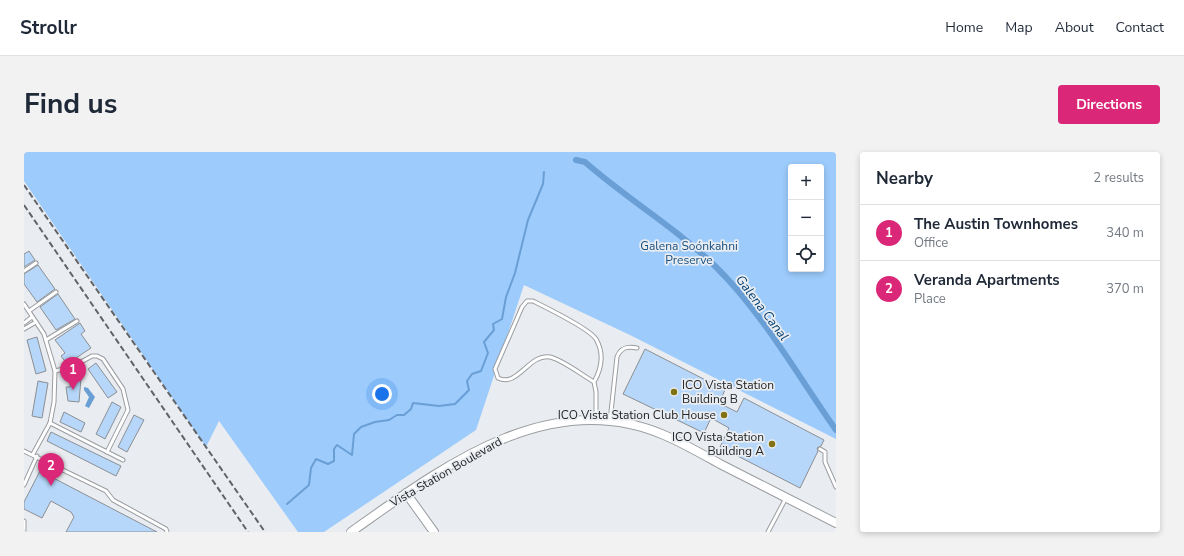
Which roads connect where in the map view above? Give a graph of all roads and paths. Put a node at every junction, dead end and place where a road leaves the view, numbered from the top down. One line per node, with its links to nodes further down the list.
1 (36, 263): 2 (lane)
2 (24, 271)
3 (56, 292): 5 (lane)
4 (24, 304): 5 (lane)
5 (29, 311): 6 (lane)
6 (32, 317): 8 (lane); 9 (lane)
7 (76, 321): 11 (lane)
8 (36, 322): 10 (lane); 11 (lane)
9 (24, 323)
10 (24, 330)
11 (46, 340): 13 (lane)
12 (637, 348): 16 (lane)
13 (56, 371): 17 (lane); 20 (lane)
14 (594, 382): 14 (lane); 15 (lane)
15 (596, 420): 16 (street, Vista Station Boulevard); 26 (street, Vista Station Boulevard)
16 (610, 422): 27 (street, Vista Station Boulevard)
17 (50, 423): 20 (lane); 21 (lane)
18 (820, 448): 25 (lane)
19 (24, 451): 21 (lane)
20 (107, 452): 23 (lane)
21 (33, 454): 22 (lane)
22 (38, 456): 24 (lane); 31 (lane)
23 (123, 460)
24 (24, 485)
25 (836, 487)
26 (406, 493): 32 (street, Vista Station Boulevard); 33 (street)
27 (786, 498): 29 (street, Vista Station Boulevard); 34 (lane)
28 (24, 521): 30 (lane)
29 (836, 523)
30 (24, 531)
31 (167, 532)
32 (351, 532)
33 (434, 532)
34 (768, 532)

